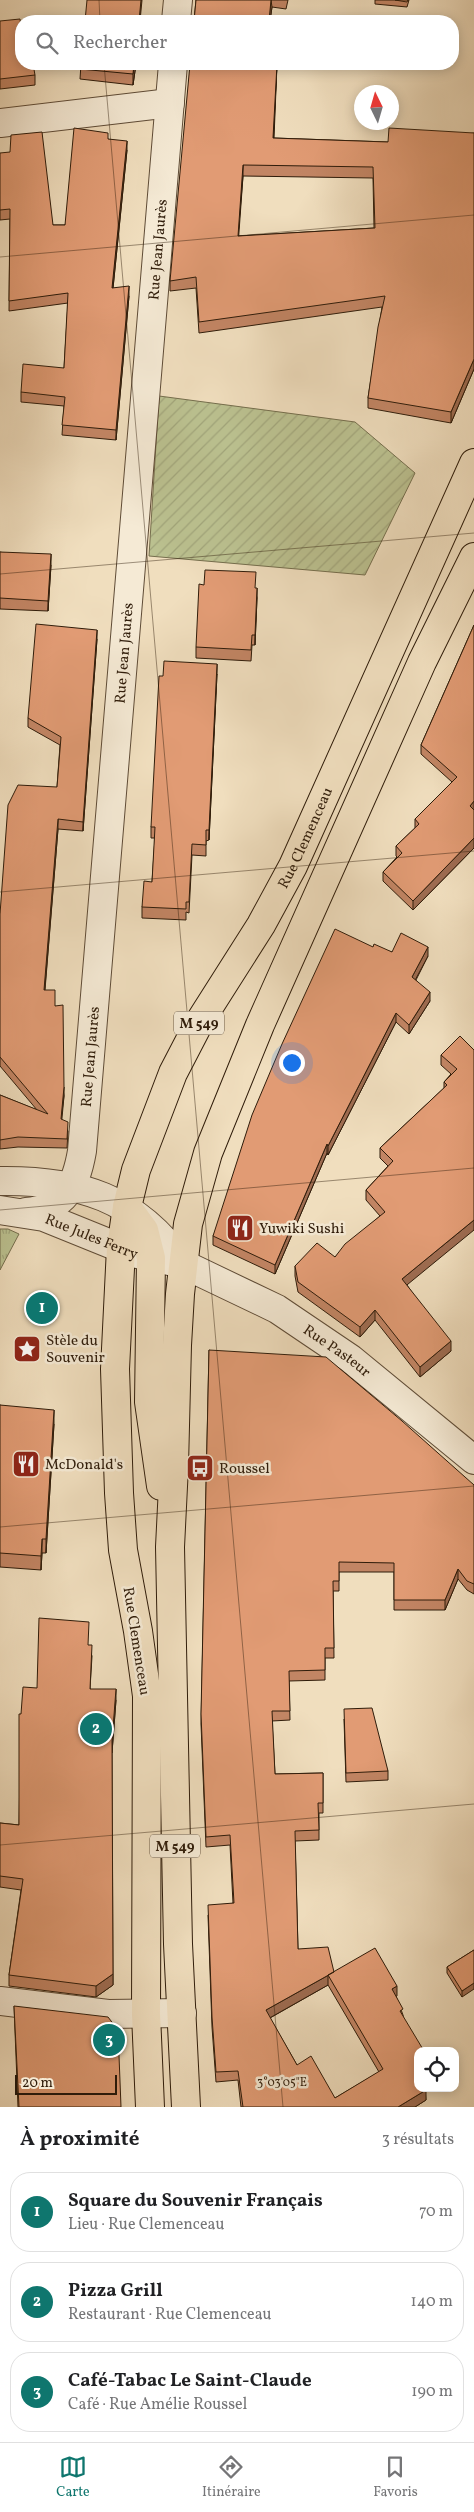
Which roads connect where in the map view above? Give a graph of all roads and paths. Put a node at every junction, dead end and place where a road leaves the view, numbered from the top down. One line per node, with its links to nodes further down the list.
1 (178, 0): 2 (street)
2 (177, 15)
3 (173, 70): 4 (street, Rue Jean Jaurès)
4 (170, 103): 5 (street); 9 (street, Rue Jean Jaurès)
5 (0, 123)
6 (474, 463): 10 (main road, Rue Clemenceau / M 549)
7 (474, 557): 14 (main road, Rue Clemenceau / M 549)
8 (0, 1181): 9 (street)
9 (71, 1187): 10 (street); 11 (street, Rue Jean Jaurès)
10 (127, 1207): 12 (main road, Rue Clemenceau / M 549); 13 (main road); 14 (street)
11 (13, 1211): 12 (street, Rue Jules Ferry)
12 (121, 1248): 13 (street, Rue Jules Ferry); 19 (main road, Rue Clemenceau / M 549)
13 (151, 1258): 14 (street, Rue Jules Ferry); 16 (main road)
14 (183, 1264): 15 (street, Rue Pasteur); 16 (main road, Rue Clemenceau / M 549)
15 (474, 1460)
16 (170, 1547): 18 (main road, Rue Clemenceau / M 549)
17 (0, 2001): 19 (street)
18 (182, 2013): 19 (street); 21 (main road, Rue Clemenceau / M 549)
19 (146, 2014): 20 (main road, Rue Clemenceau / M 549)
20 (150, 2107)
21 (186, 2107)

